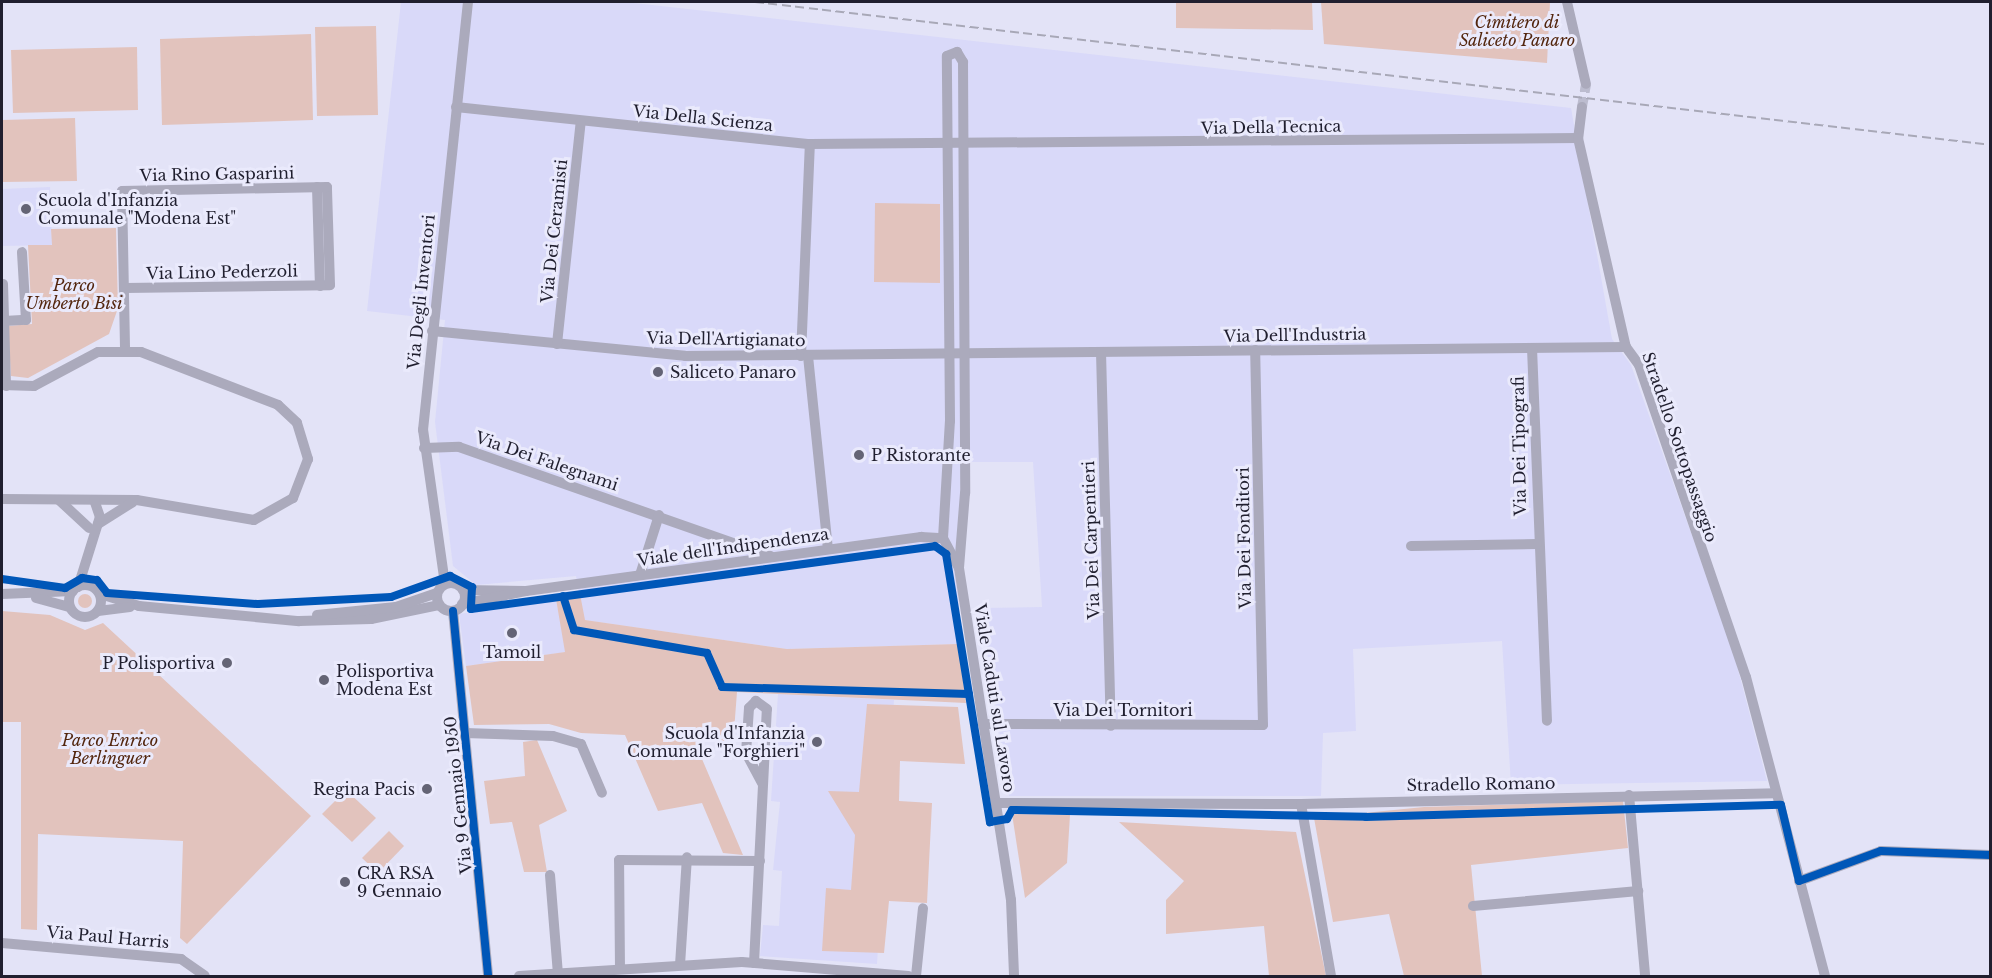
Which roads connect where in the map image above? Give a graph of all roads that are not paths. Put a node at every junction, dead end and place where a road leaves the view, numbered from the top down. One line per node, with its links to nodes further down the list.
1 (468, 2): 4 (street, Via Degli Inventori)
2 (1567, 2): 3 (street)
3 (1586, 84)
4 (456, 107): 6 (street, Via Della Scienza); 16 (street, Via Degli Inventori)
5 (1582, 107): 7 (street, Stradello Sottopassaggio)
6 (581, 121): 8 (street, Via Della Scienza); 17 (street, Via Dei Ceramisti)
7 (1578, 138): 10 (street, Via Della Tecnica); 18 (street, Stradello Sottopassaggio)
8 (810, 144): 9 (street, Via Della Scienza); 25 (street)
9 (948, 146): 10 (street); 10 (street, Viale Caduti sul Lavoro); 23 (street, Viale Caduti sul Lavoro)
10 (963, 146): 24 (street, Viale Caduti sul Lavoro)
11 (322, 187): 14 (street, Via Rino Gasparini); 14 (street, Via Lino Pederzoli)
12 (22, 252): 15 (street)
13 (3, 284): 15 (street)
14 (125, 288): 20 (street, Via Rino Gasparini)
15 (4, 321): 26 (street)
16 (432, 330): 17 (street, Via Dell'Artigianato); 27 (street, Via Degli Inventori)
17 (557, 344): 25 (street, Via Dell'Artigianato)
18 (1626, 347): 19 (street, Via Dell'Industria); 61 (street, Stradello Sottopassaggio)
19 (1532, 348): 21 (street, Via Dell'Industria); 35 (street, Via Dei Tipografi)
20 (125, 349): 26 (street); 31 (street)
21 (1255, 350): 22 (street, Via Dell'Industria); 57 (street, Via Dei Fonditori)
22 (1101, 352): 24 (street, Via Dell'Industria); 58 (street, Via Dei Carpentieri)
23 (950, 354): 24 (street); 25 (street, Via Dell'Artigianato); 34 (street, Viale Caduti sul Lavoro)
24 (964, 354): 40 (street, Viale Caduti sul Lavoro)
25 (804, 356): 37 (street)
26 (4, 386)
27 (424, 448): 32 (street, Via Dei Falegnami); 42 (street, Via Degli Inventori)
28 (2, 499): 29 (street)
29 (59, 499): 30 (street); 33 (street)
30 (94, 500): 31 (street); 33 (street)
31 (137, 501): 33 (street)
32 (659, 515): 39 (street, Via Dei Falegnami); 41 (street)
33 (92, 531): 38 (street)
34 (943, 538): 37 (street, Viale dell'Indipendenza); 40 (street, Viale Caduti sul Lavoro)
35 (1537, 544): 36 (street); 55 (street, Via Dei Tipografi)
36 (1412, 546)
37 (828, 549): 39 (street, Viale dell'Indipendenza)
38 (89, 557): 43 (street); 46 (street)
39 (773, 557): 41 (street, Viale dell'Indipendenza)
40 (959, 568): 56 (street, Viale Caduti sul Lavoro)
41 (640, 575): 45 (street, Viale dell'Indipendenza)
42 (445, 584): 44 (street, Viale dell'Indipendenza); 49 (street)
43 (76, 589): 46 (street); 48 (street); 52 (street)
44 (462, 590): 45 (street, Viale dell'Indipendenza); 50 (street)
45 (526, 591): 50 (street, Viale dell'Indipendenza)
46 (98, 592): 51 (street); 53 (street)
47 (2, 594): 48 (street)
48 (32, 596): 52 (street)
49 (438, 599): 51 (street); 54 (street)
50 (462, 604): 54 (street)
51 (139, 606): 53 (street)
52 (70, 607): 53 (street)
53 (98, 611)
54 (453, 611): 59 (street, Via 9 Gennaio 1950)
55 (1547, 721)
56 (983, 724): 58 (street, Via Dei Tornitori); 64 (street, Viale Caduti sul Lavoro)
57 (1263, 725): 58 (street, Via Dei Tornitori)
58 (1111, 726)
59 (465, 733): 62 (street, Via 9 Gennaio 1950); 81 (street, Via 9 Gennaio 1950)
60 (762, 783): 60 (street); 68 (street)
61 (1776, 793): 63 (street, Stradello Romano); 70 (street)
62 (602, 794)
63 (1629, 795): 65 (street, Stradello Romano); 71 (street)
64 (996, 803): 65 (street, Stradello Romano); 85 (street, Viale Caduti sul Lavoro)
65 (1300, 804): 86 (street)
66 (1990, 855): 70 (street)
67 (687, 857): 68 (street); 76 (street); 77 (street)
68 (760, 861): 75 (street)
69 (550, 875): 79 (street)
70 (1799, 881): 88 (street)
71 (1638, 891): 72 (street); 87 (street)
72 (1473, 906)
73 (923, 908): 84 (street)
74 (2, 943): 80 (street, Via Paul Harris)
75 (754, 963): 76 (street); 78 (street)
76 (680, 965): 77 (street)
77 (620, 969): 79 (street)
78 (820, 973): 83 (street)
79 (558, 974): 82 (street)
80 (206, 976)
81 (488, 976)
82 (519, 976)
83 (908, 976)
84 (916, 976)
85 (1014, 976)
86 (1331, 976)
87 (1645, 976)
88 (1825, 976)

